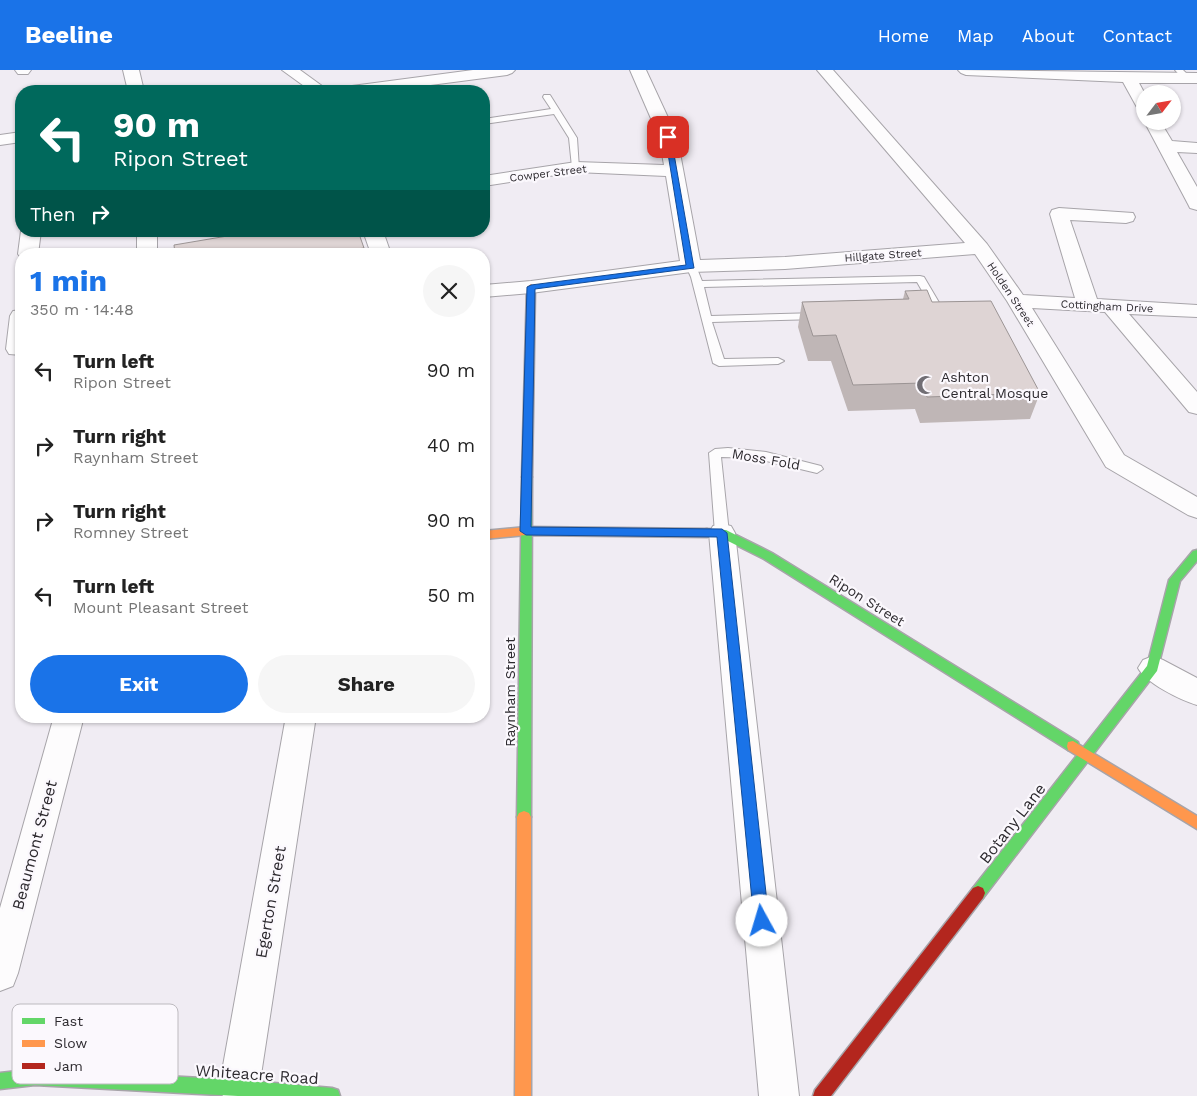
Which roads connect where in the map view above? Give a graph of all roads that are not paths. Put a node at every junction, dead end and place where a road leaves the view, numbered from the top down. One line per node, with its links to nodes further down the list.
1 (131, 70): 9 (street)
2 (290, 70): 10 (street)
3 (507, 70): 11 (street)
4 (638, 70): 20 (street)
5 (825, 70): 24 (street, Holden Street)
6 (966, 70): 8 (street)
7 (1188, 75): 8 (street)
8 (1129, 78): 12 (street)
9 (135, 85)
10 (312, 85)
11 (396, 85)
12 (1136, 91)
13 (547, 97): 14 (lane)
14 (556, 111): 15 (lane); 19 (lane)
15 (490, 121)
16 (1157, 130): 17 (street)
17 (1165, 146): 18 (street); 22 (street)
18 (1197, 148)
19 (576, 167): 20 (street, Cowper Street); 21 (street, Cowper Street)
20 (672, 171): 26 (street)
21 (490, 180)
22 (1197, 204)
23 (1126, 217): 31 (street)
24 (980, 248): 25 (street, Hillgate Street); 30 (street, Holden Street)
25 (792, 262): 26 (street, Hillgate Street); 27 (lane)
26 (694, 275): 27 (lane); 28 (street, Hillgate Street); 36 (lane)
27 (807, 281): 34 (lane)
28 (531, 287): 29 (street, Hillgate Street); 41 (street, Raynham Street)
29 (490, 290)
30 (1018, 301): 31 (street, Cottingham Drive); 40 (street, Holden Street)
31 (1088, 305): 32 (street, Cottingham Drive)
32 (1111, 306): 33 (street, Cottingham Drive); 38 (street)
33 (1197, 311)
34 (919, 312)
35 (831, 315): 36 (lane)
36 (706, 319): 37 (lane)
37 (778, 362)
38 (1197, 407)
39 (817, 469): 42 (lane, Moss Fold)
40 (1197, 510)
41 (526, 531): 42 (street, Ripon Street); 43 (street, Ripon Street); 55 (street, Raynham Street)
42 (722, 533): 49 (street, Ripon Street); 56 (street)
43 (490, 534)
44 (1197, 554): 45 (street, Botany Lane)
45 (1153, 668): 46 (street); 49 (street, Botany Lane)
46 (1197, 693)
47 (67, 723): 51 (street, Beaumont Street)
48 (300, 723): 53 (street, Egerton Street)
49 (1087, 754): 50 (street, Ripon Street); 57 (street, Botany Lane)
50 (1197, 823)
51 (0, 973)
52 (157, 1084): 53 (street, Whiteacre Road)
53 (239, 1088): 54 (street, Whiteacre Road)
54 (332, 1096)
55 (523, 1096)
56 (779, 1096)
57 (821, 1096)

